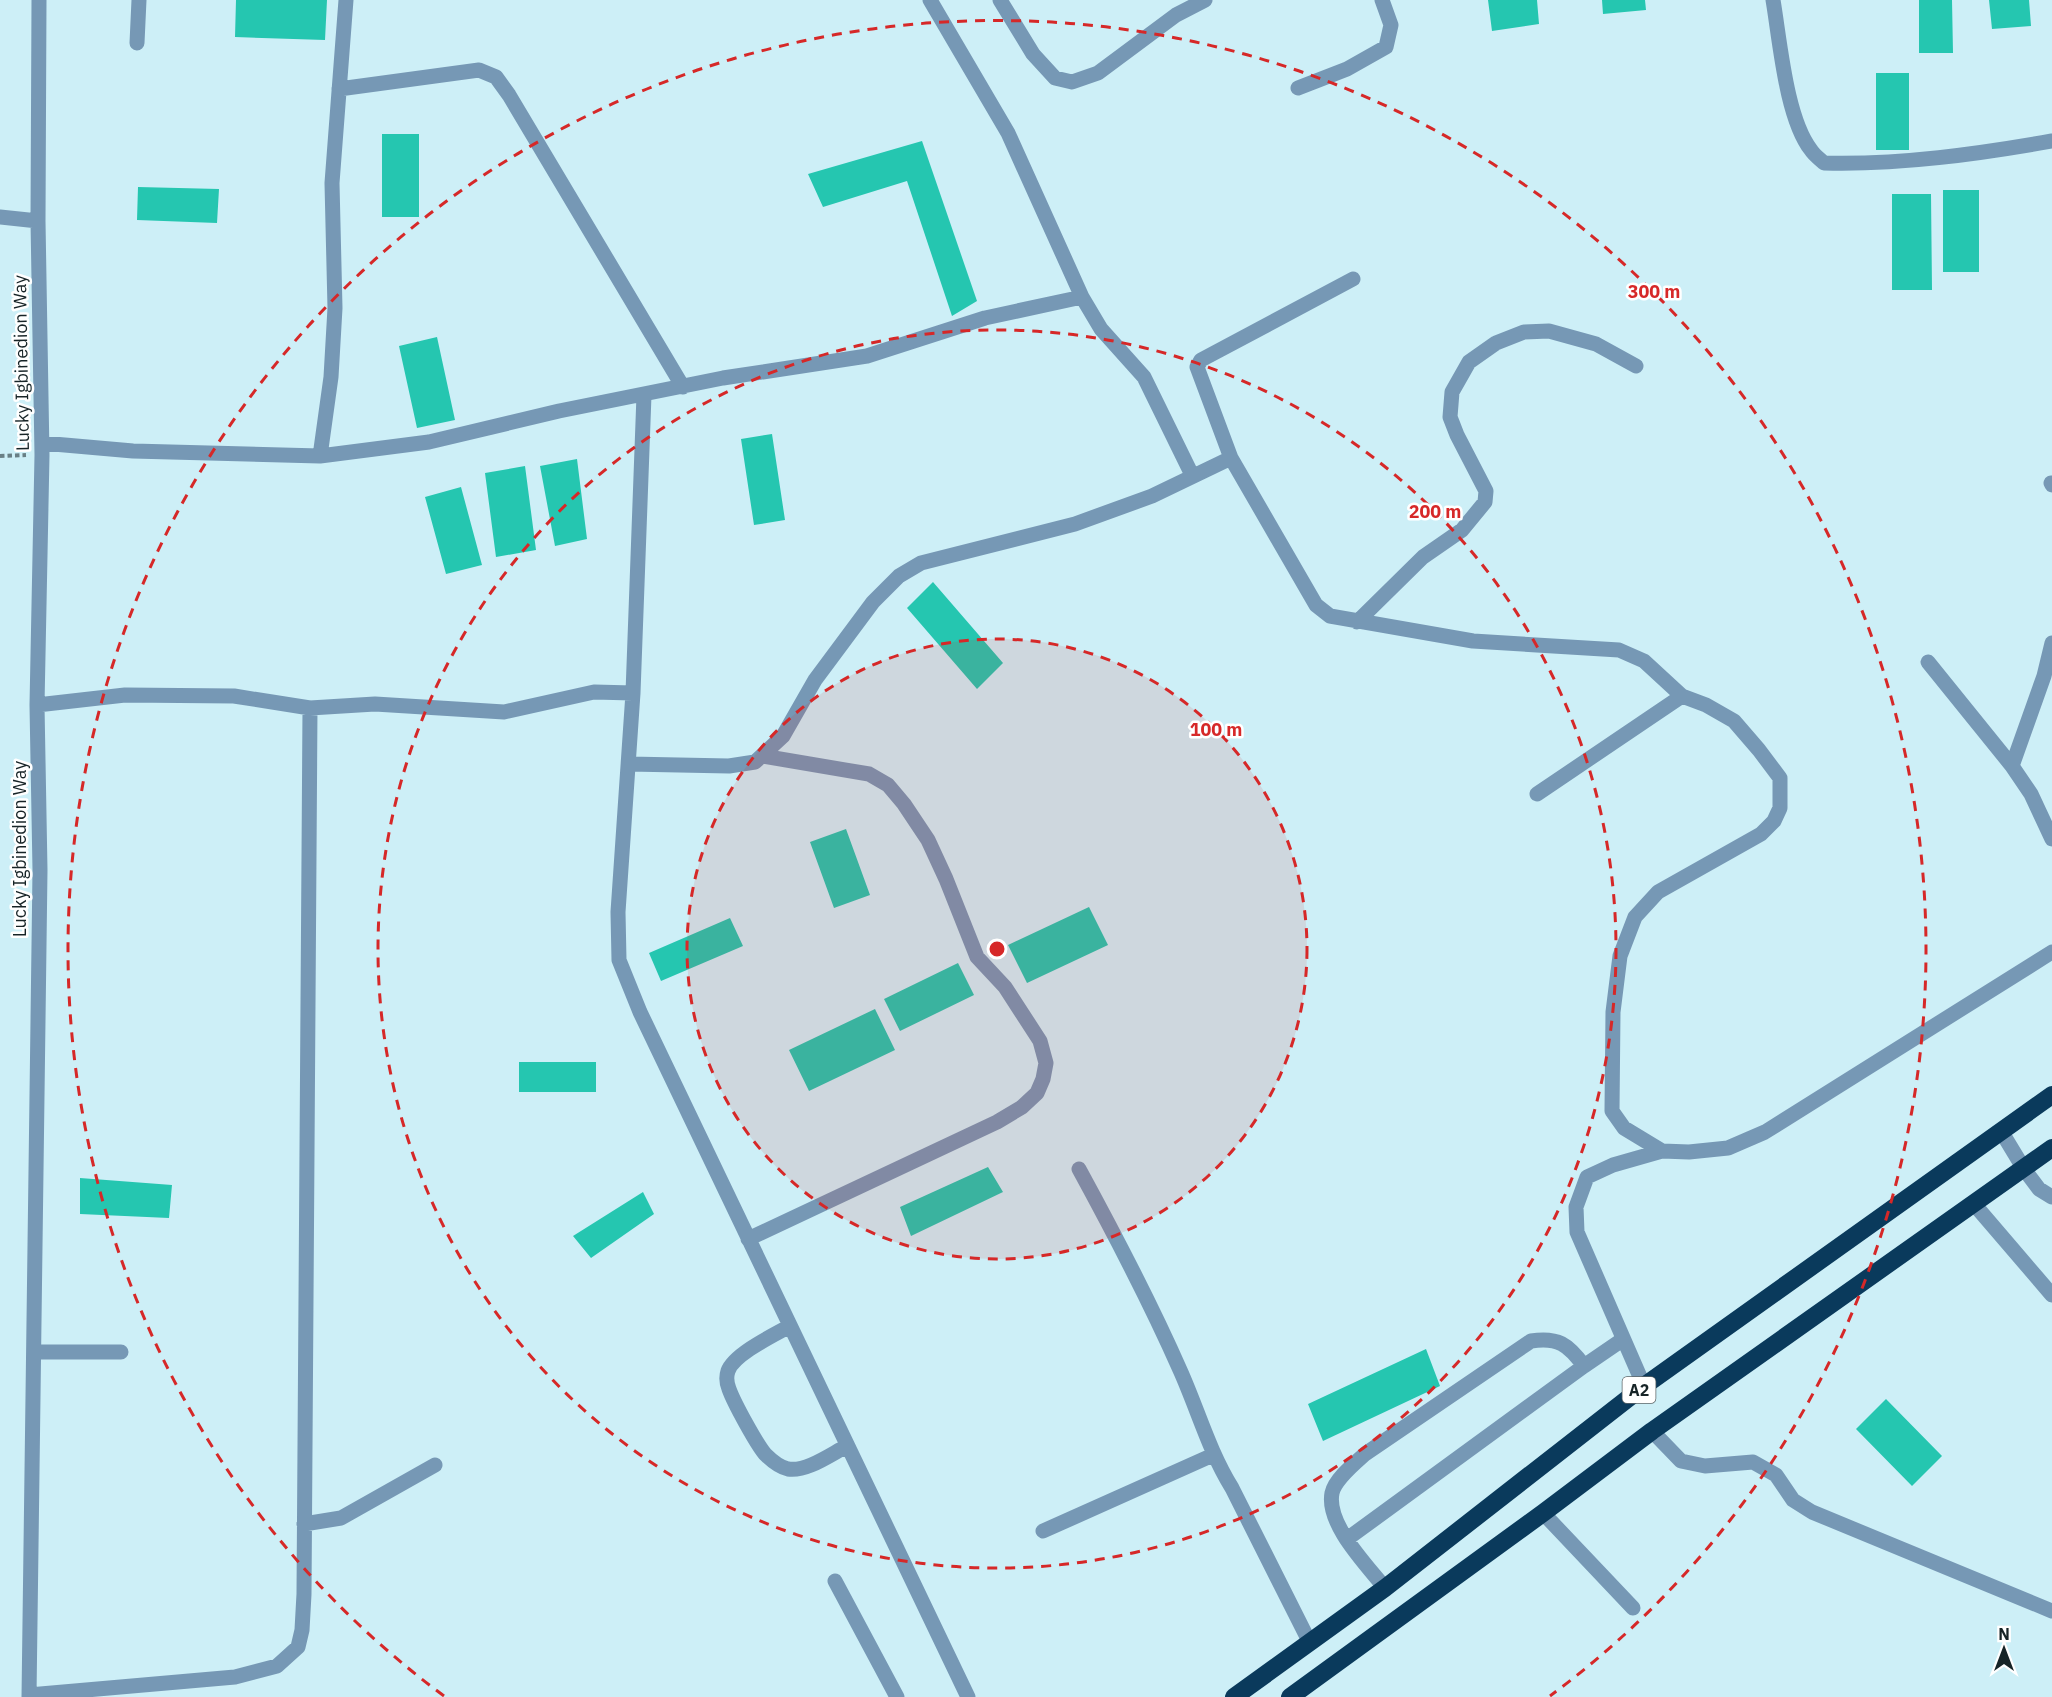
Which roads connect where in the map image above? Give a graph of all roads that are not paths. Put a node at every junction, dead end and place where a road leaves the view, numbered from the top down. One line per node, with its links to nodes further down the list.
1 (39, 0): 14 (street, Lucky Igbinedion Way)
2 (139, 0): 9 (street)
3 (346, 0): 11 (street)
4 (930, 0): 16 (street)
5 (1000, 0): 6 (street)
6 (1205, 0)
7 (1382, 0): 10 (street)
8 (1773, 0): 12 (street)
9 (137, 43)
10 (1298, 88)
11 (339, 89): 18 (street); 21 (street)
12 (2052, 141)
13 (0, 217): 14 (street)
14 (38, 221): 20 (street, Lucky Igbinedion Way)
15 (1353, 279): 22 (street)
16 (1082, 297): 18 (street); 23 (street)
17 (1636, 366): 24 (street)
18 (683, 387): 19 (street)
19 (644, 395): 21 (street); 27 (street)
20 (42, 449): 21 (street); 29 (street, Lucky Igbinedion Way)
21 (320, 456)
22 (1231, 458): 23 (street); 24 (street)
23 (1192, 475): 31 (street)
24 (1357, 621): 28 (street)
25 (2052, 643): 33 (street)
26 (1928, 662): 33 (street)
27 (633, 693): 30 (street); 32 (street)
28 (1682, 696): 34 (street); 40 (street)
29 (37, 705): 30 (street); 49 (street, Lucky Igbinedion Way)
30 (310, 708): 58 (street)
31 (762, 756): 32 (street); 45 (street)
32 (629, 764): 45 (street)
33 (2012, 766): 35 (street)
34 (1537, 794)
35 (2052, 839)
36 (2052, 952): 40 (street)
37 (2052, 1095): 38 (highway, A2)
38 (2001, 1131): 42 (street); 52 (highway, A2)
39 (2052, 1148): 42 (highway, A2)
40 (1662, 1151): 48 (street)
41 (1079, 1169): 55 (street)
42 (2024, 1169): 43 (street); 44 (highway, A2)
43 (2052, 1197)
44 (1974, 1204): 46 (street); 53 (highway, A2)
45 (748, 1239): 47 (street)
46 (2052, 1295)
47 (790, 1326): 54 (street); 54 (street)
48 (1622, 1340): 51 (street); 52 (street)
49 (34, 1352): 50 (street); 66 (street, Lucky Igbinedion Way)
50 (121, 1352)
51 (1584, 1366): 60 (street); 60 (street)
52 (1644, 1386): 62 (highway, A2)
53 (1652, 1431): 57 (highway, A2); 64 (street)
54 (848, 1446): 68 (street)
55 (1213, 1455): 59 (street); 65 (street)
56 (435, 1465): 58 (street)
57 (1543, 1514): 63 (street); 70 (highway, A2)
58 (304, 1524): 66 (street)
59 (1043, 1531)
60 (1347, 1539): 62 (street)
61 (836, 1581): 67 (street)
62 (1385, 1588): 65 (highway, A2)
63 (1633, 1608)
64 (2052, 1611)
65 (1310, 1643): 69 (highway, A2)
66 (29, 1696)
67 (897, 1697)
68 (968, 1697)
69 (1234, 1697)
70 (1290, 1697)

